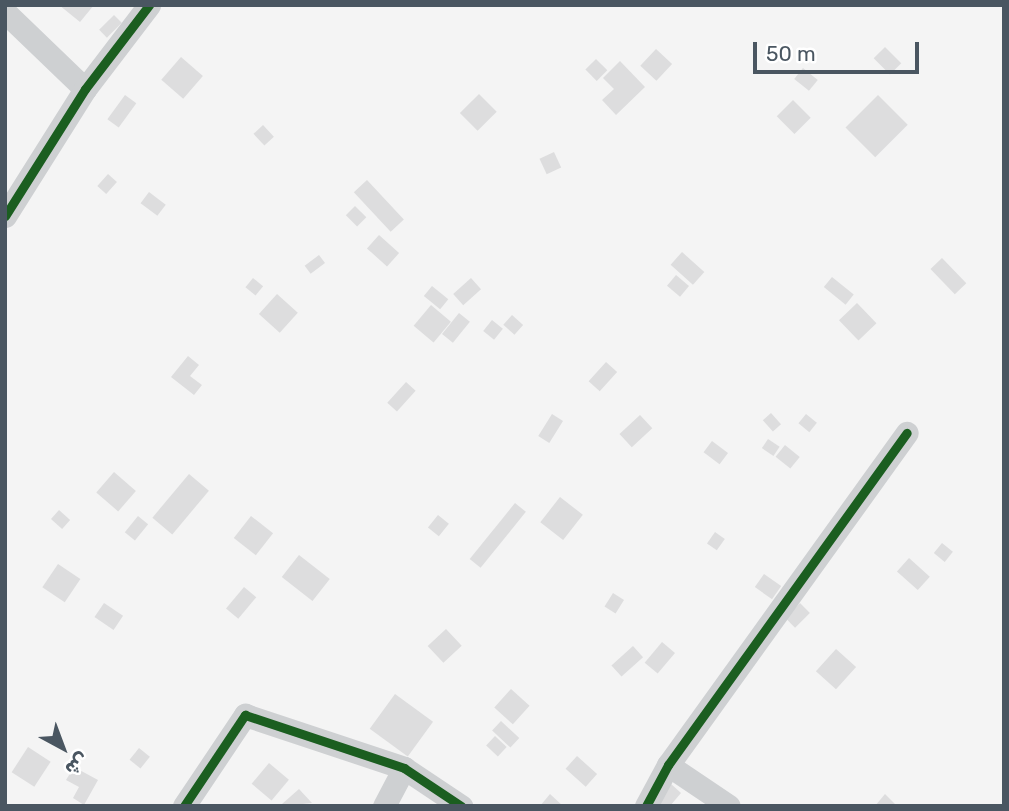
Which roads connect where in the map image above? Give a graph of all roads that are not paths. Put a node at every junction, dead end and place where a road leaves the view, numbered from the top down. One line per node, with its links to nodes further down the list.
1 (149, 6): 3 (street)
2 (5, 12): 3 (street)
3 (85, 89): 4 (street)
4 (5, 216)
5 (907, 433): 6 (street)
6 (668, 765): 11 (street); 12 (street)
7 (404, 768): 8 (street); 9 (street); 10 (street)
8 (184, 806)
9 (384, 806)
10 (461, 806)
11 (646, 806)
12 (729, 806)

